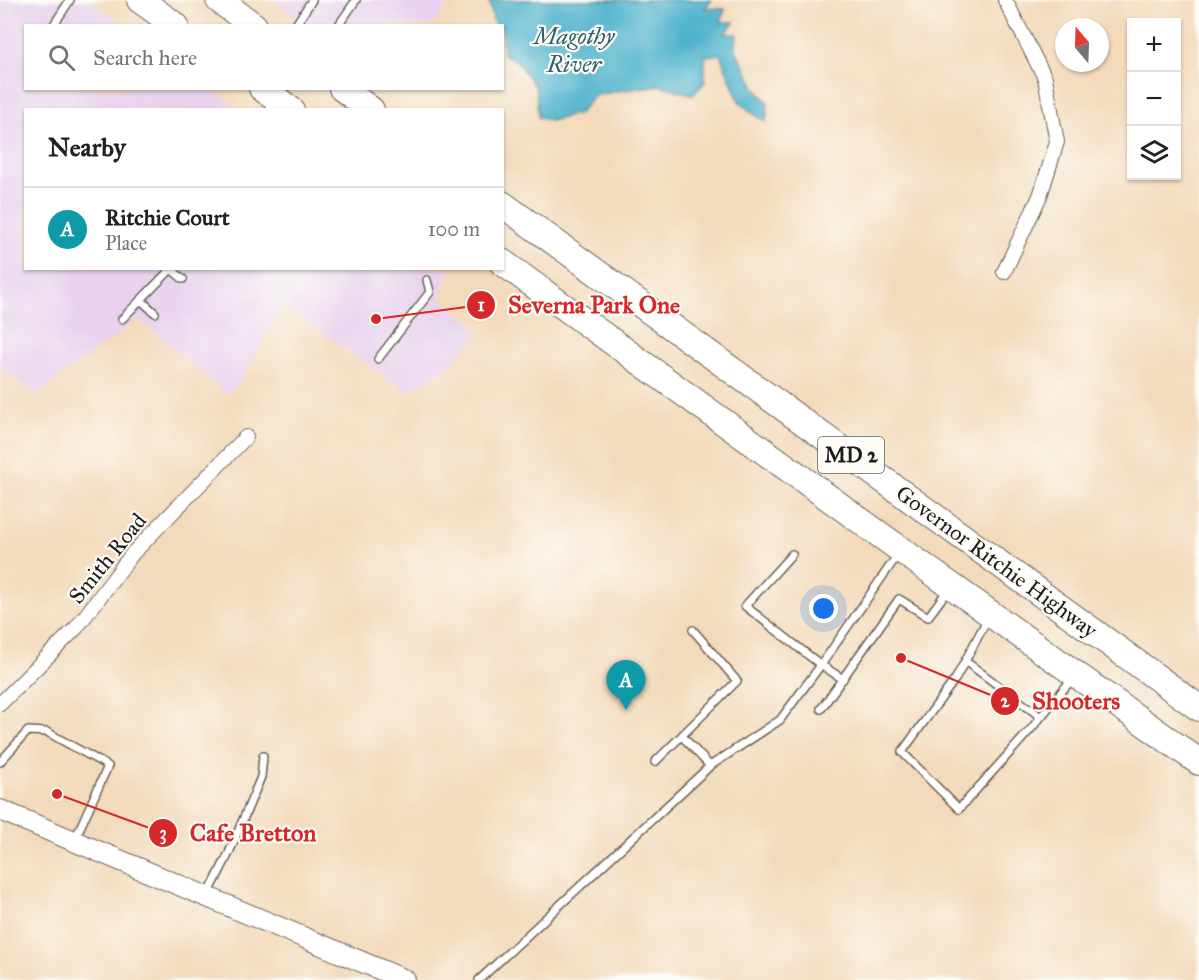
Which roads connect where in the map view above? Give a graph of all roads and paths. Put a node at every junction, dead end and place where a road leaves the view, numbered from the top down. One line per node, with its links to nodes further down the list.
1 (70, 0): 7 (lane)
2 (140, 0): 8 (highway)
3 (219, 0): 9 (highway)
4 (312, 0): 10 (lane)
5 (356, 0): 11 (lane)
6 (1005, 0): 18 (street)
7 (55, 23)
8 (173, 24)
9 (251, 24)
10 (296, 24)
11 (339, 24)
12 (345, 90): 13 (highway)
13 (368, 108)
14 (504, 205): 36 (highway, Governor Ritchie Highway / MD 2)
15 (504, 263): 26 (highway, Governor Ritchie Highway / MD 2)
16 (171, 270): 21 (lane)
17 (173, 270): 19 (lane)
18 (1004, 272)
19 (183, 279)
20 (428, 280): 24 (lane)
21 (141, 300): 22 (lane); 23 (lane)
22 (155, 313)
23 (122, 319)
24 (378, 359)
25 (246, 437): 35 (street, Smith Road)
26 (901, 550): 28 (highway, Governor Ritchie Highway / MD 2); 32 (lane)
27 (792, 554): 32 (lane)
28 (951, 585): 29 (highway, Governor Ritchie Highway / MD 2); 34 (lane)
29 (990, 613): 31 (lane); 33 (highway, Governor Ritchie Highway / MD 2)
30 (693, 630): 39 (lane)
31 (964, 661): 38 (lane); 38 (lane)
32 (821, 665): 34 (lane); 44 (lane)
33 (1076, 674): 38 (lane); 43 (highway, Governor Ritchie Highway / MD 2)
34 (843, 679): 37 (lane)
35 (0, 704)
36 (1199, 708)
37 (821, 709)
38 (1041, 717)
39 (682, 736): 42 (lane); 44 (lane)
40 (263, 756): 47 (lane)
41 (0, 762): 46 (lane)
42 (656, 762)
43 (1199, 762)
44 (710, 766): 49 (lane)
45 (0, 810): 46 (street)
46 (74, 842): 47 (street)
47 (207, 897): 48 (street)
48 (405, 980)
49 (479, 980)

